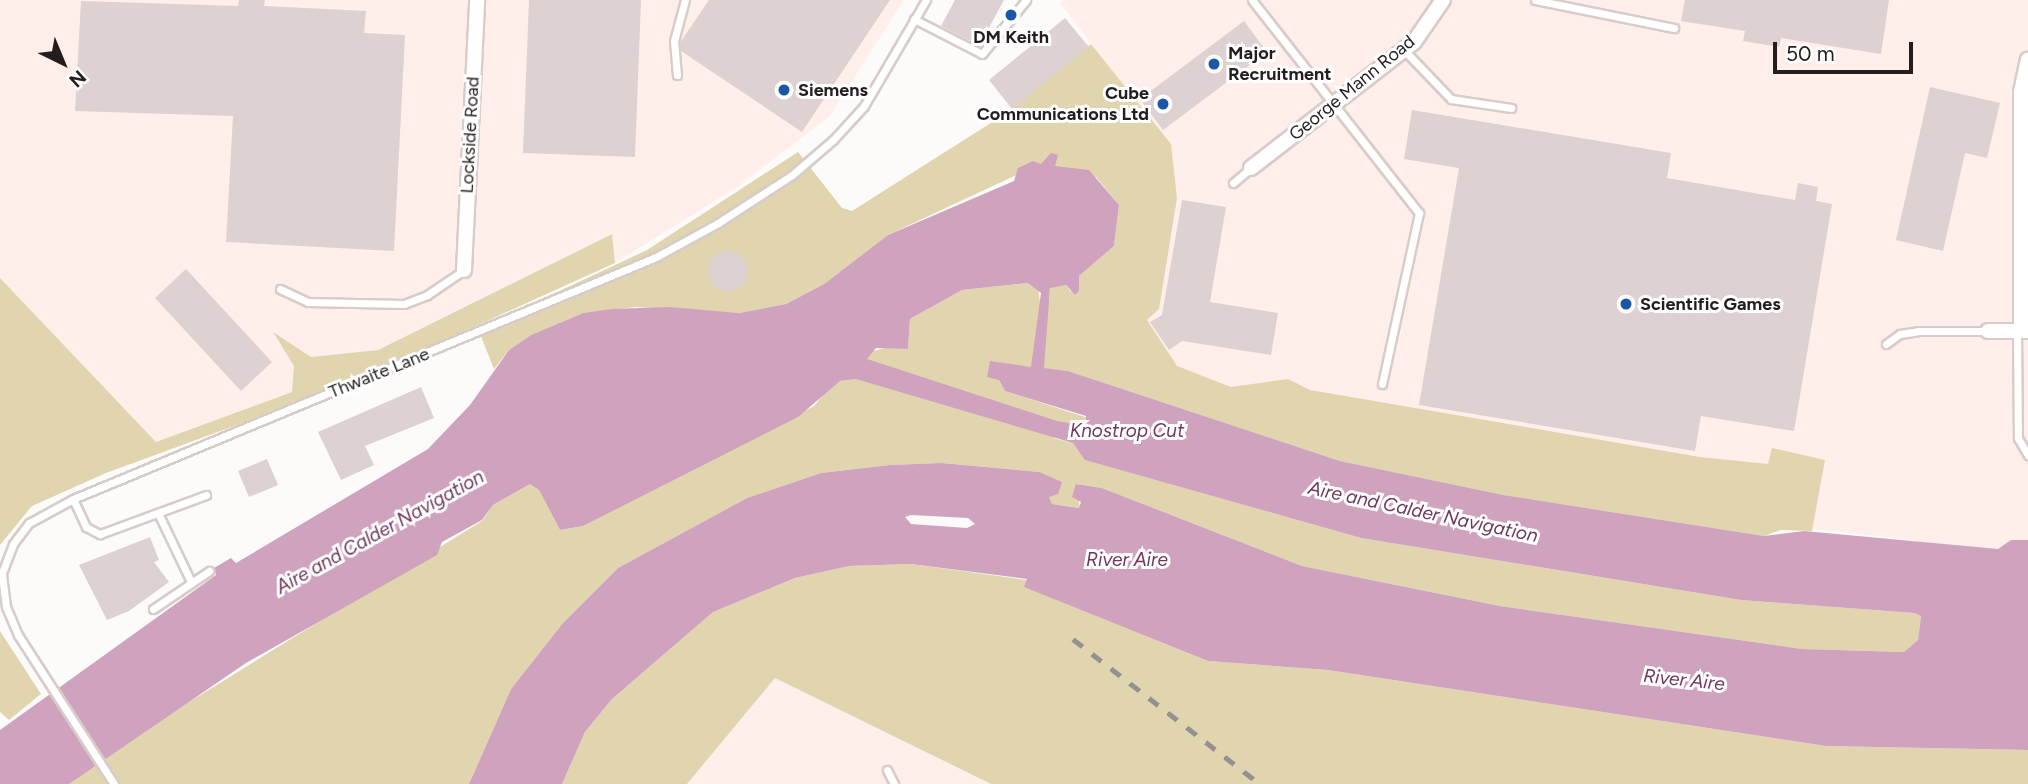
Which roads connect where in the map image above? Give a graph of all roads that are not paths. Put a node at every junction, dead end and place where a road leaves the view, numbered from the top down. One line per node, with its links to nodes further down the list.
1 (477, 0): 17 (street, Lockside Road)
2 (685, 0): 12 (lane)
3 (926, 0): 8 (lane, Thwaite Lane)
4 (1026, 0): 8 (lane)
5 (1252, 0): 13 (lane)
6 (1443, 0): 10 (street, George Mann Road)
7 (1535, 0): 9 (lane)
8 (914, 19): 25 (lane, Thwaite Lane)
9 (1674, 28)
10 (1404, 50): 13 (street, George Mann Road); 14 (lane)
11 (2028, 60): 20 (street)
12 (677, 75)
13 (1333, 104): 15 (street, George Mann Road); 22 (lane)
14 (1511, 108)
15 (1251, 168): 16 (lane)
16 (1233, 183)
17 (464, 270): 18 (lane)
18 (280, 289)
19 (1988, 331): 20 (street); 21 (lane)
20 (2022, 331): 23 (lane)
21 (1886, 344)
22 (1382, 384)
23 (2028, 455)
24 (206, 495): 26 (lane)
25 (73, 499): 26 (lane); 31 (lane, Thwaite Lane)
26 (158, 513): 28 (lane)
27 (209, 571): 28 (lane)
28 (191, 582): 29 (lane)
29 (153, 609)
30 (887, 770): 32 (lane)
31 (114, 784)
32 (894, 784)

